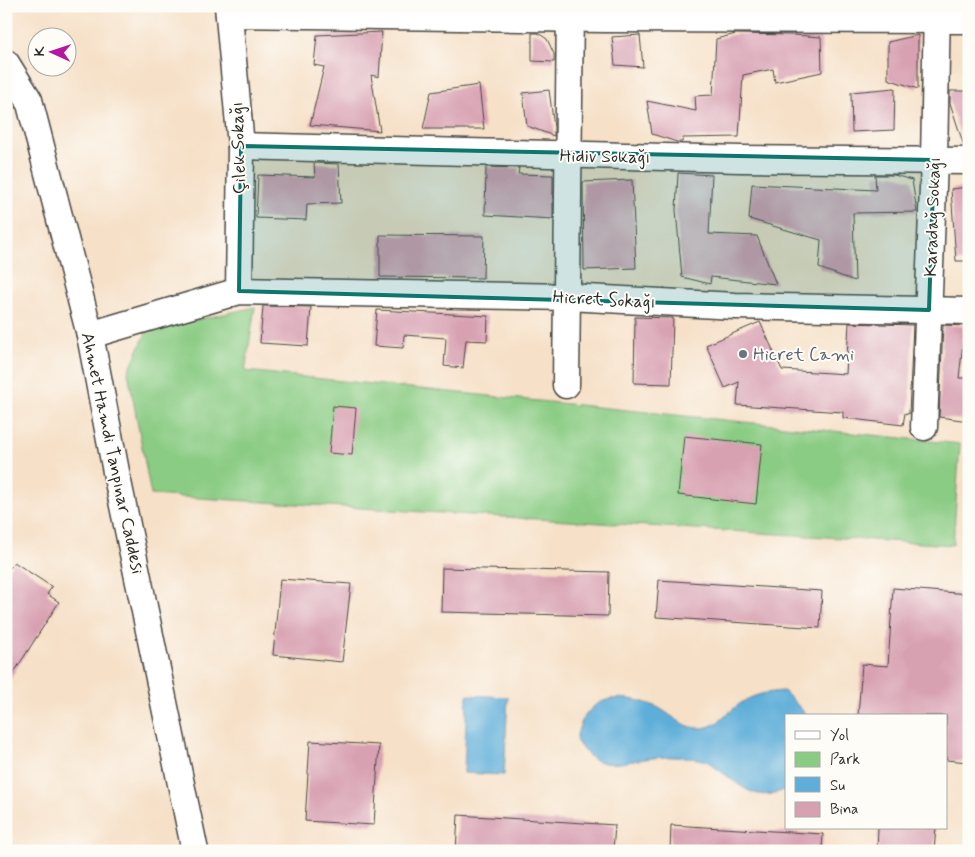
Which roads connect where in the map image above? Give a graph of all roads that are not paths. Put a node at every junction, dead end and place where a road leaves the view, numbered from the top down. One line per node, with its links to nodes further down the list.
1 (229, 10): 2 (street); 6 (street, Çilek Sokağı)
2 (570, 13): 3 (street); 7 (street)
3 (938, 13): 4 (street); 8 (street, Karadağ Sokağı)
4 (969, 20)
5 (6, 64): 14 (street, Ahmet Hamdi Tanpınar Caddesi)
6 (241, 146): 7 (street, Hidiv Sokağı); 10 (street, Çilek Sokağı)
7 (570, 155): 8 (street, Hidiv Sokağı); 11 (street)
8 (934, 160): 9 (street, Hidiv Sokağı); 12 (street, Karadağ Sokağı)
9 (969, 161)
10 (239, 291): 11 (street, Hicret Sokağı); 14 (street, Hicret Sokağı)
11 (568, 297): 12 (street, Hicret Sokağı); 15 (street)
12 (929, 310): 13 (street, Hicret Sokağı); 16 (street, Karadağ Sokağı)
13 (969, 311)
14 (90, 335): 17 (street, Ahmet Hamdi Tanpınar Caddesi)
15 (566, 385)
16 (924, 427)
17 (195, 851)

